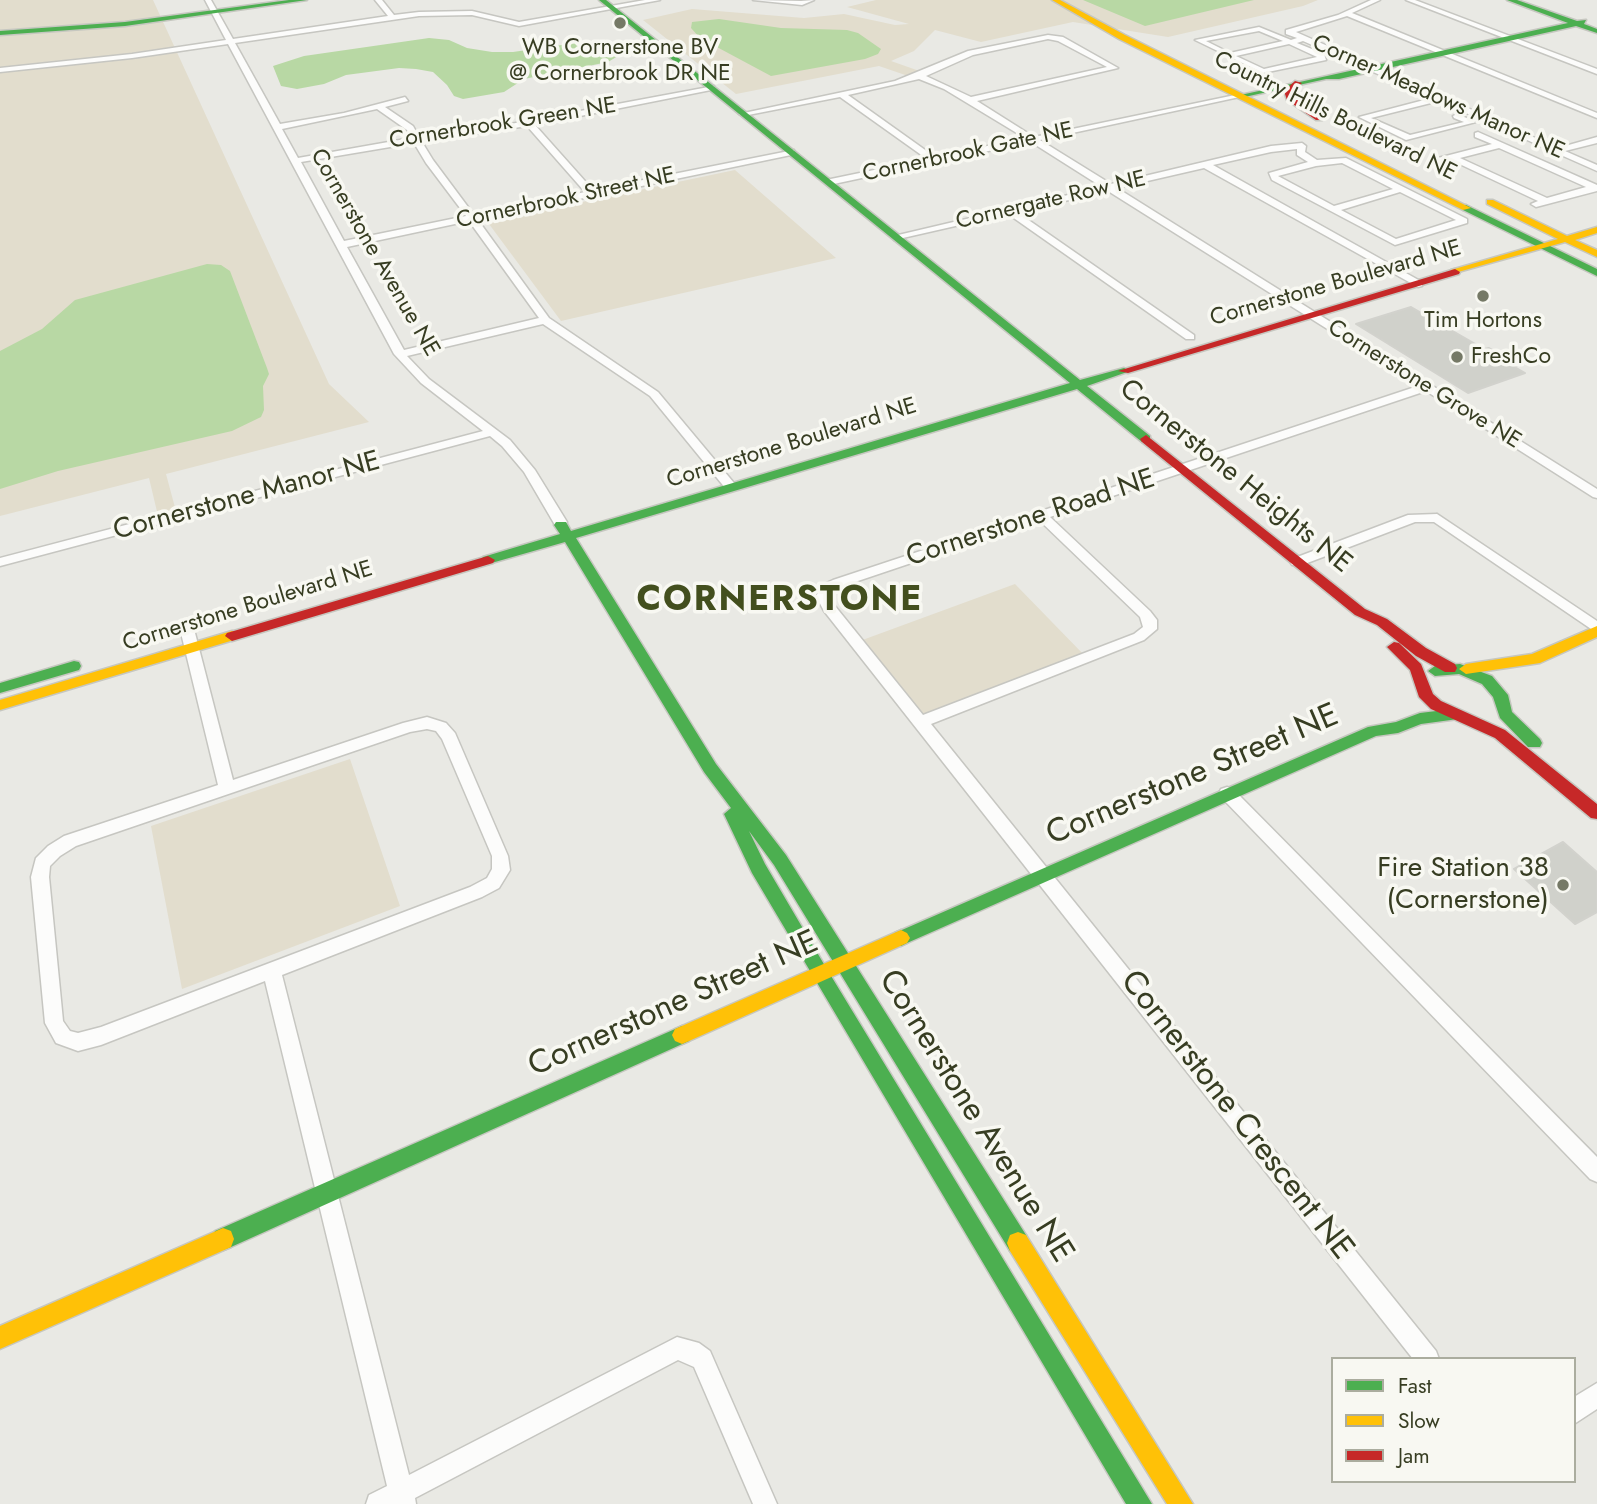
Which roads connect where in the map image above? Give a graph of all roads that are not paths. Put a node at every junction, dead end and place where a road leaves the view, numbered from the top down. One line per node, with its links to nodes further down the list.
1 (304, 0): 13 (street)
2 (378, 0): 15 (street)
3 (657, 0): 12 (street)
4 (756, 0): 5 (street)
5 (811, 0)
6 (1055, 0): 22 (street, Country Hills Boulevard NE)
7 (1064, 0): 32 (street, Country Hills Boulevard NE)
8 (1377, 0): 14 (street, Corner Meadows Manor NE)
9 (1409, 0): 18 (street)
10 (1510, 0): 16 (street)
11 (1520, 0): 16 (street)
12 (608, 4): 15 (street); 31 (street)
13 (212, 6): 17 (street); 20 (street, Cornerstone Avenue NE)
14 (1346, 13): 19 (street, Corner Meadows Manor NE); 23 (street)
15 (391, 17): 20 (street)
16 (1583, 24): 18 (street)
17 (0, 33)
18 (1506, 37): 23 (street); 28 (street)
19 (1303, 39): 21 (street); 26 (street, Corner Meadows Manor NE)
20 (231, 42): 27 (street); 45 (street, Cornerstone Avenue NE)
21 (1290, 42): 24 (street); 24 (street); 24 (street)
22 (1141, 46): 25 (street, Country Hills Boulevard NE); 32 (street)
23 (1440, 52): 26 (street); 42 (street)
24 (1229, 55)
25 (1181, 66): 34 (street, Country Hills Boulevard NE); 39 (street)
26 (1368, 68): 30 (street); 36 (street, Corner Meadows Manor NE)
27 (0, 70)
28 (1597, 72)
29 (919, 76): 33 (street); 37 (street, Cornerstone Grove NE); 37 (street)
30 (1298, 83): 32 (street); 44 (street)
31 (711, 88): 41 (street); 43 (street, Cornerbrook Green NE)
32 (1263, 91): 34 (street); 44 (street, Country Hills Boulevard NE)
33 (841, 94): 41 (street); 59 (street)
34 (1240, 96): 39 (street, Cornerbrook Gate NE); 44 (street, Country Hills Boulevard NE); 63 (street)
35 (405, 99): 40 (street)
36 (1439, 99): 38 (street); 53 (street, Corner Meadows Manor NE)
37 (970, 100): 50 (street, Cornerstone Grove NE)
38 (1426, 102): 47 (street); 47 (street)
39 (1207, 103): 50 (street, Cornerbrook Gate NE)
40 (380, 107): 45 (street); 48 (street)
41 (743, 114): 54 (street)
42 (1597, 116)
43 (529, 123): 48 (street, Cornerbrook Green NE); 69 (street)
44 (1313, 123): 63 (street, Country Hills Boulevard NE); 70 (street, Country Hills Boulevard NE); 81 (street)
45 (277, 127): 57 (street, Cornerstone Avenue NE)
46 (1478, 135): 51 (street)
47 (1409, 138): 52 (street)
48 (417, 139): 57 (street, Cornerbrook Green NE); 75 (street)
49 (1597, 140): 53 (street)
50 (1034, 141): 59 (street, Cornerbrook Gate NE); 65 (street, Cornerstone Grove NE)
51 (1500, 145): 55 (street); 56 (street)
52 (1423, 146)
53 (1557, 150): 56 (street); 62 (street, Corner Meadows Manor NE)
54 (791, 152): 64 (street); 69 (street, Cornerbrook Street NE)
55 (1452, 157): 58 (street); 71 (street)
56 (1529, 158): 66 (street)
57 (295, 160): 85 (street, Cornerstone Avenue NE)
58 (1441, 160)
59 (937, 162): 64 (street, Cornerbrook Gate NE)
60 (1315, 163): 61 (street, Cornergate Row NE); 67 (street); 68 (street)
61 (1206, 165): 65 (street, Cornergate Row NE); 68 (street)
62 (1597, 168)
63 (1444, 180): 81 (street, Country Hills Boulevard NE)
64 (832, 185): 79 (street)
65 (1109, 188): 74 (street, Cornergate Row NE); 93 (street, Cornerstone Grove NE)
66 (1596, 188): 71 (street)
67 (1402, 189): 73 (street); 83 (street)
68 (1277, 192): 73 (street); 86 (street)
69 (592, 194): 75 (street, Cornerbrook Street NE)
70 (1452, 200): 81 (street, Country Hills Boulevard NE); 87 (street)
71 (1546, 201): 72 (street)
72 (1534, 205)
73 (1333, 209): 78 (street)
74 (1009, 211): 79 (street, Cornergate Row NE); 95 (street)
75 (472, 219): 85 (street, Cornerbrook Street NE); 94 (street)
76 (1597, 219): 81 (street, Cornerstone Boulevard NE)
77 (1597, 230): 81 (street, Cornerstone Boulevard NE); 84 (street)
78 (1382, 235): 80 (street); 83 (street)
79 (897, 238): 97 (street)
80 (1371, 239)
81 (1548, 239): 87 (street, Cornerstone Boulevard NE); 89 (street, Country Hills Boulevard NE); 90 (street); 91 (street, Country Hills Boulevard NE); 92 (street, Cornerstone Boulevard NE)
82 (1360, 242): 86 (street)
83 (1395, 242): 88 (street)
84 (1597, 244)
85 (341, 245): 96 (street, Cornerstone Avenue NE)
86 (1348, 245): 92 (street)
87 (1504, 246): 92 (street, Cornerstone Boulevard NE)
88 (1413, 252)
89 (1597, 254)
90 (1597, 264)
91 (1597, 273)
92 (1410, 280): 93 (street, Cornerstone Boulevard NE)
93 (1304, 310): 95 (street, Cornerstone Boulevard NE); 97 (street, Cornerstone Boulevard NE); 98 (street, Cornerstone Grove NE)
94 (545, 320): 96 (street); 101 (street)
95 (1190, 337): 97 (street, Cornerstone Boulevard NE)
96 (400, 354): 99 (street, Cornerstone Avenue NE)
97 (1071, 378): 100 (street, Cornerstone Heights NE); 101 (street, Cornerstone Boulevard NE)
98 (1427, 387): 100 (street, Cornerstone Road NE); 102 (street, Cornerstone Grove NE)
99 (493, 432): 104 (street, Cornerstone Avenue NE); 105 (street, Cornerstone Manor NE)
100 (1183, 469): 103 (street, Cornerstone Road NE); 106 (street, Cornerstone Heights NE)
101 (725, 481): 104 (street, Cornerstone Boulevard NE)
102 (1597, 494)
103 (1041, 515): 118 (street, Cornerstone Road NE); 118 (street)
104 (564, 528): 109 (street, Cornerstone Boulevard NE); 120 (street, Cornerstone Avenue NE)
105 (0, 562)
106 (1297, 562): 107 (street, Cornerstone Heights NE); 108 (street)
107 (1360, 612): 111 (street, Cornerstone Heights NE); 114 (street, Cornerstone Heights NE)
108 (1597, 629): 110 (street)
109 (189, 640): 112 (street, Cornerstone Boulevard NE); 115 (street, Cornerstone Boulevard NE); 121 (street)
110 (1535, 659): 111 (street); 113 (street)
111 (1455, 668): 113 (street, Cornerstone Heights NE); 114 (street)
112 (0, 688)
113 (1505, 691): 117 (street); 123 (street, Cornerstone Heights NE)
114 (1417, 694): 116 (street, Cornerstone Heights NE); 119 (street, Cornerstone Street NE)
115 (0, 705)
116 (1453, 715): 117 (street, Cornerstone Heights NE); 119 (street, Cornerstone Street NE)
117 (1474, 720): 124 (street, Cornerstone Heights NE)
118 (921, 722): 125 (street, Cornerstone Road NE)
119 (1373, 731): 122 (street, Cornerstone Street NE)
120 (710, 768): 126 (street, Cornerstone Avenue NE); 128 (street, Cornerstone Avenue NE)
121 (227, 788): 127 (street); 127 (street)
122 (1227, 793): 125 (street, Cornerstone Street NE); 129 (street)
123 (1597, 793)
124 (1597, 813)
125 (1044, 873): 126 (street, Cornerstone Street NE); 132 (street, Cornerstone Crescent NE)
126 (844, 961): 128 (street, Cornerstone Street NE); 139 (street, Cornerstone Avenue NE)
127 (272, 971): 130 (street)
128 (819, 972): 130 (street, Cornerstone Street NE); 138 (street, Cornerstone Avenue NE)
129 (1597, 1172)
130 (327, 1193): 131 (street, Cornerstone Street NE); 135 (street)
131 (0, 1338)
132 (1427, 1357)
133 (1597, 1395): 134 (street)
134 (1576, 1411)
135 (403, 1498): 136 (street); 137 (street)
136 (378, 1504)
137 (765, 1504)
138 (1140, 1504)
139 (1181, 1504)

